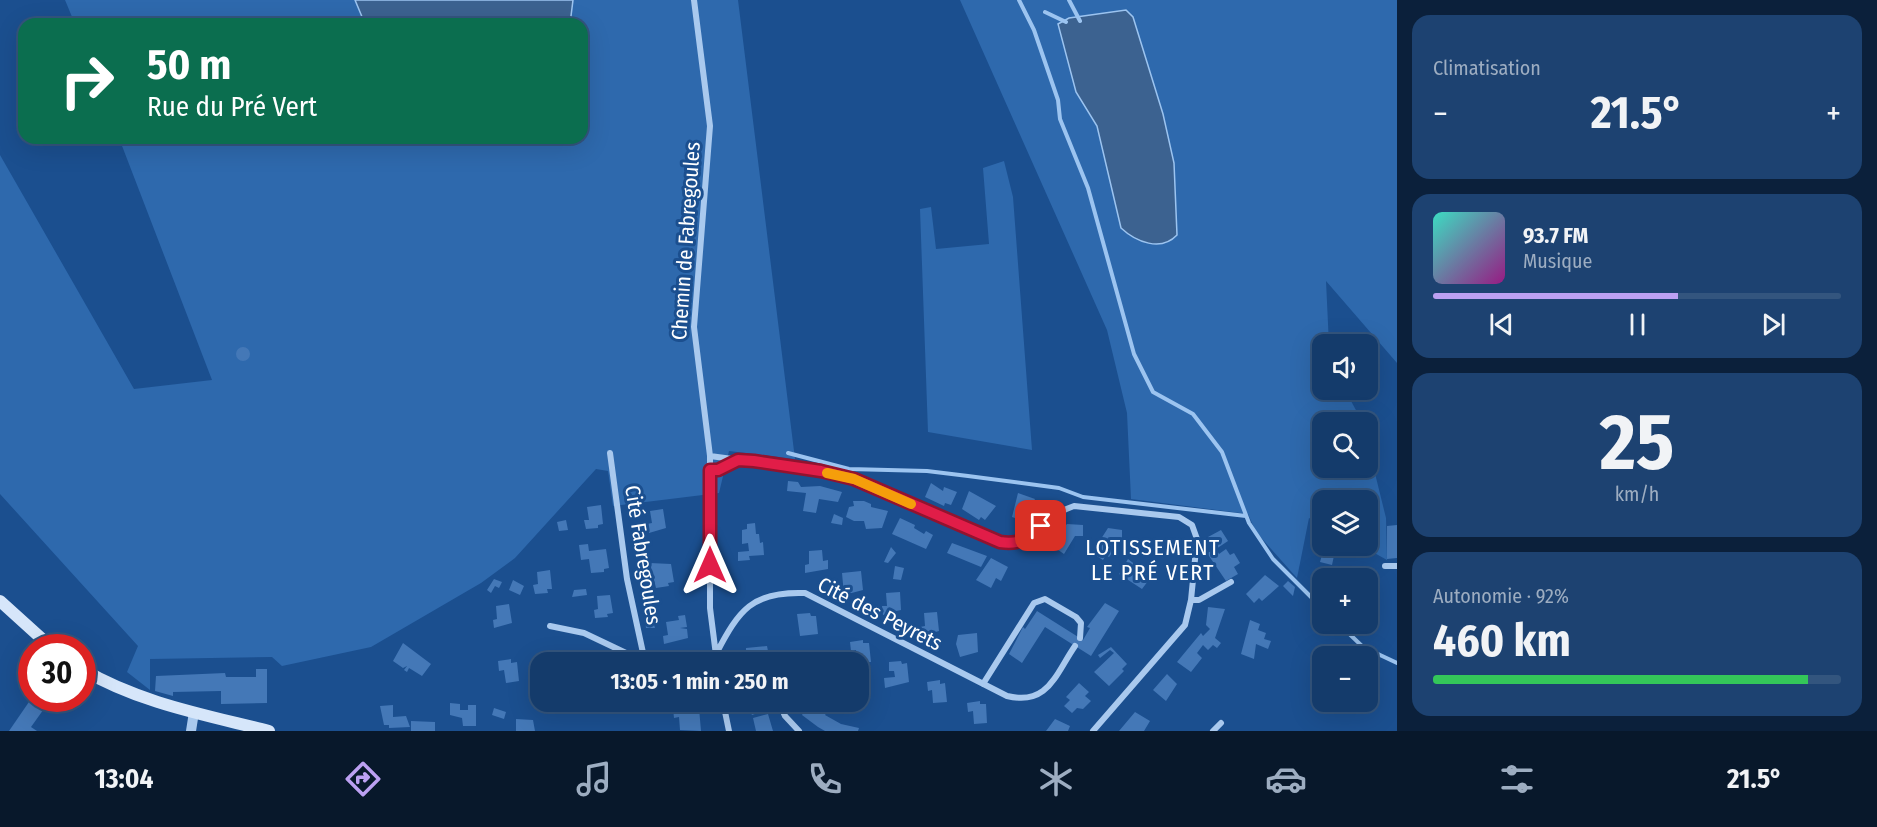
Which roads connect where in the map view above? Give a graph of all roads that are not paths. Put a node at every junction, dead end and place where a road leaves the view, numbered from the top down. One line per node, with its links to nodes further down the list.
1 (694, 0): 3 (street, Chemin de Fabregoules)
2 (610, 453): 18 (street, Cité Fabregoules)
3 (710, 456): 4 (street); 5 (street, Chemin de Fabregoules)
4 (738, 460): 5 (street); 10 (street)
5 (710, 470): 19 (street, Chemin de Fabregoules)
6 (1385, 566): 7 (street)
7 (1397, 566)
8 (1232, 582): 10 (street)
9 (0, 596): 12 (main road)
10 (1191, 600): 31 (street)
11 (0, 602): 12 (main road)
12 (27, 626): 14 (main road)
13 (550, 626): 17 (street, Cité Fabregoules)
14 (36, 634)
15 (1080, 638): 22 (street)
16 (1075, 646): 22 (street, Cité des Peyrets)
17 (625, 652)
18 (645, 652)
19 (716, 652)
20 (718, 652): 22 (street, Cité des Peyrets)
21 (96, 677): 23 (main road)
22 (983, 684)
23 (194, 712): 27 (street); 28 (main road)
24 (725, 712): 29 (street)
25 (783, 712): 30 (street)
26 (1221, 723): 32 (street)
27 (191, 731)
28 (269, 731)
29 (729, 731)
30 (799, 731)
31 (1093, 731)
32 (1213, 731)

